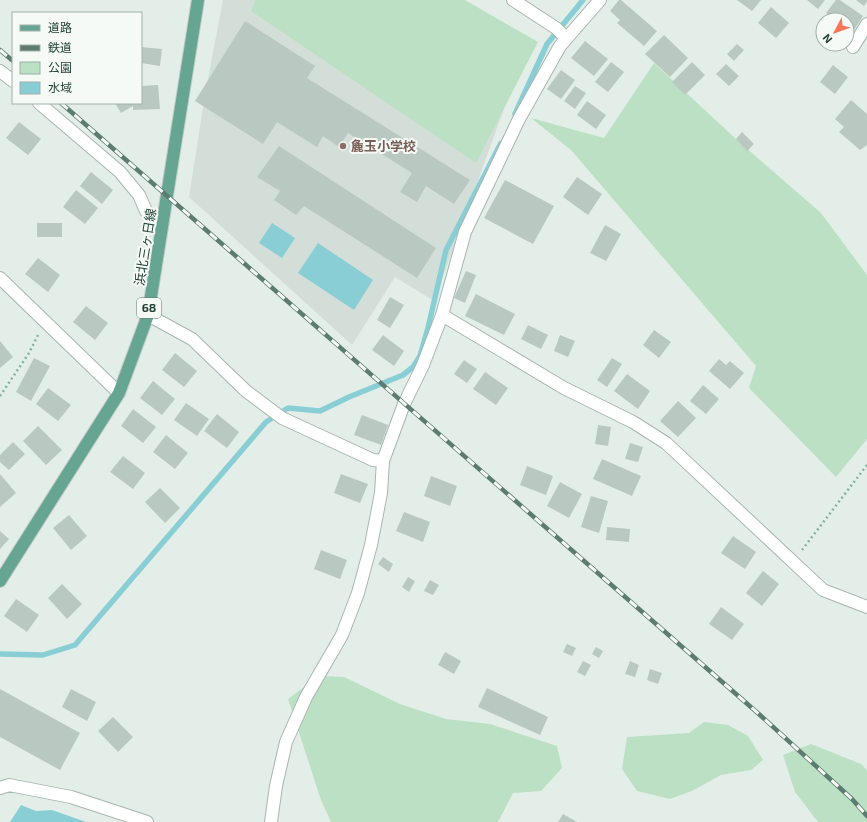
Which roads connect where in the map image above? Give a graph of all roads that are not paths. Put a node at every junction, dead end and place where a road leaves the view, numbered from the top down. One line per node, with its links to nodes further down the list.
1 (198, 0): 10 (main road, 浜北三ヶ日線 / 68)
2 (513, 0): 5 (street)
3 (600, 0): 5 (street)
4 (867, 24): 6 (street)
5 (562, 34): 13 (street)
6 (855, 44)
7 (0, 70): 8 (street)
8 (12, 81)
9 (39, 104): 10 (street)
10 (164, 221): 12 (main road, 浜北三ヶ日線 / 68)
11 (0, 278): 14 (street)
12 (148, 315): 14 (main road, 浜北三ヶ日線 / 68); 15 (street)
13 (442, 315): 15 (street); 17 (street)
14 (119, 393): 16 (main road, 浜北三ヶ日線 / 68)
15 (383, 461): 20 (street)
16 (0, 581)
17 (867, 607)
18 (0, 788): 19 (street)
19 (147, 822)
20 (270, 822)

